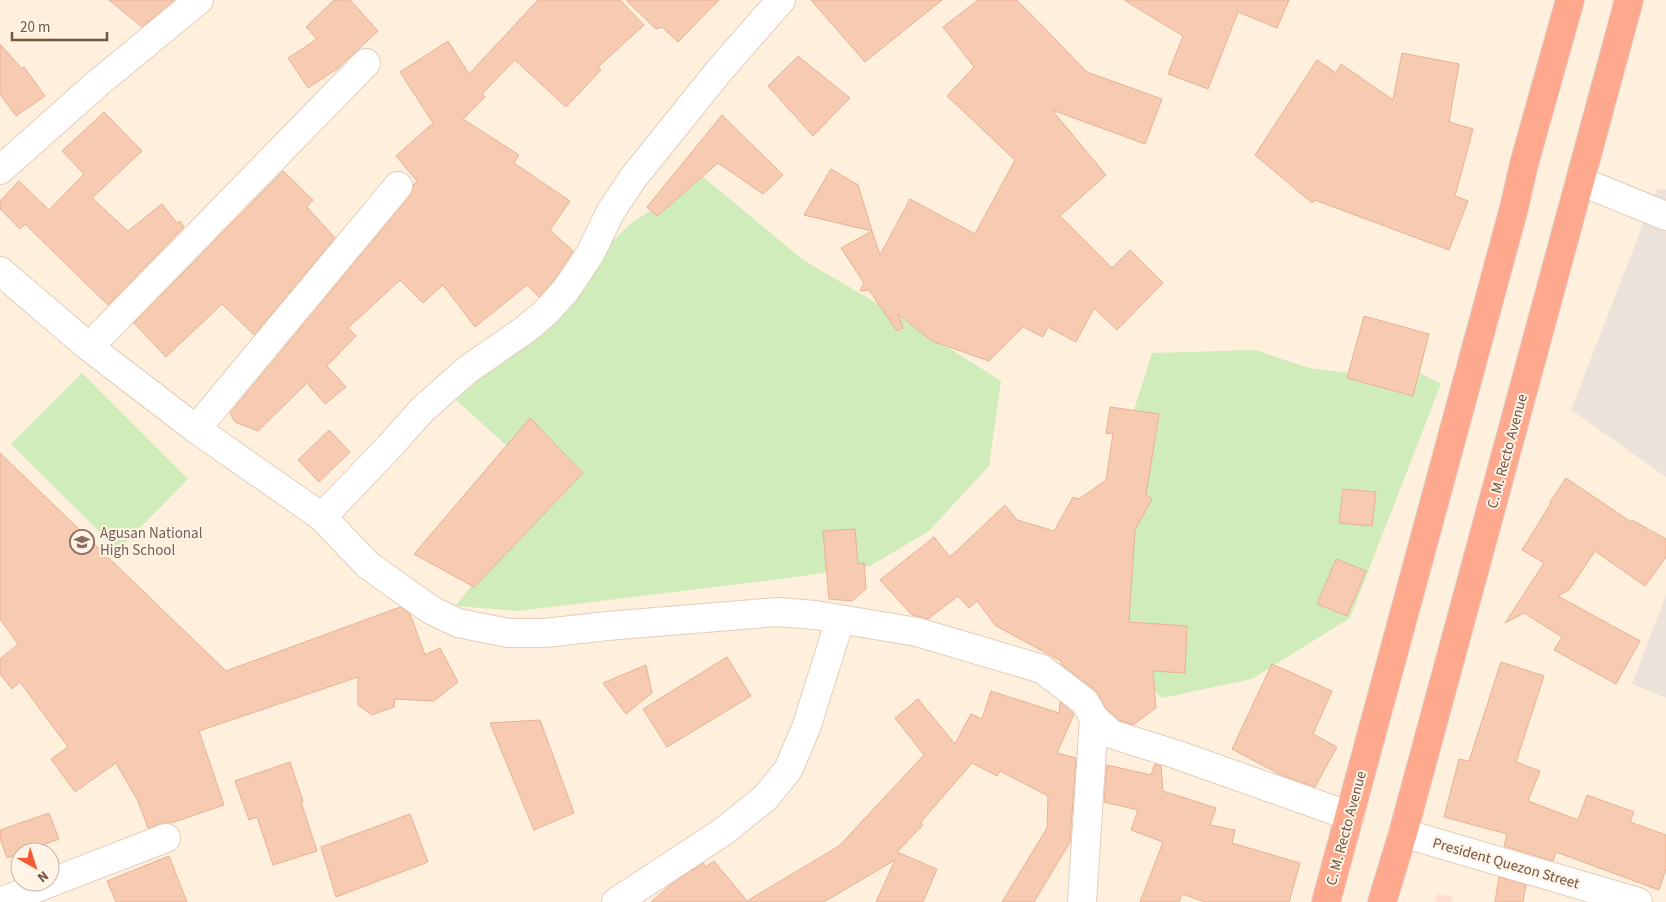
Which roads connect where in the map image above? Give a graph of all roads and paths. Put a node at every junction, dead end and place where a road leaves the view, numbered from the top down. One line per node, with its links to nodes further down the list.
1 (199, 0): 6 (street)
2 (781, 0): 13 (street)
3 (1570, 0): 16 (highway, C. M. Recto Avenue)
4 (1630, 0): 7 (highway, C. M. Recto Avenue)
5 (366, 63): 11 (street)
6 (0, 170)
7 (1580, 181): 9 (street); 17 (highway, C. M. Recto Avenue)
8 (398, 186): 12 (street)
9 (1666, 216)
10 (0, 271): 11 (street)
11 (89, 347): 12 (street)
12 (196, 428): 13 (street)
13 (322, 517): 14 (street)
14 (840, 620): 15 (street); 21 (street)
15 (1094, 718): 16 (street); 22 (street)
16 (1350, 816): 23 (highway, C. M. Recto Avenue)
17 (1403, 834): 19 (street, President Quezon Street); 24 (highway, C. M. Recto Avenue)
18 (166, 838): 20 (street)
19 (1626, 900)
20 (0, 902)
21 (616, 902)
22 (1082, 902)
23 (1326, 902)
24 (1382, 902)

